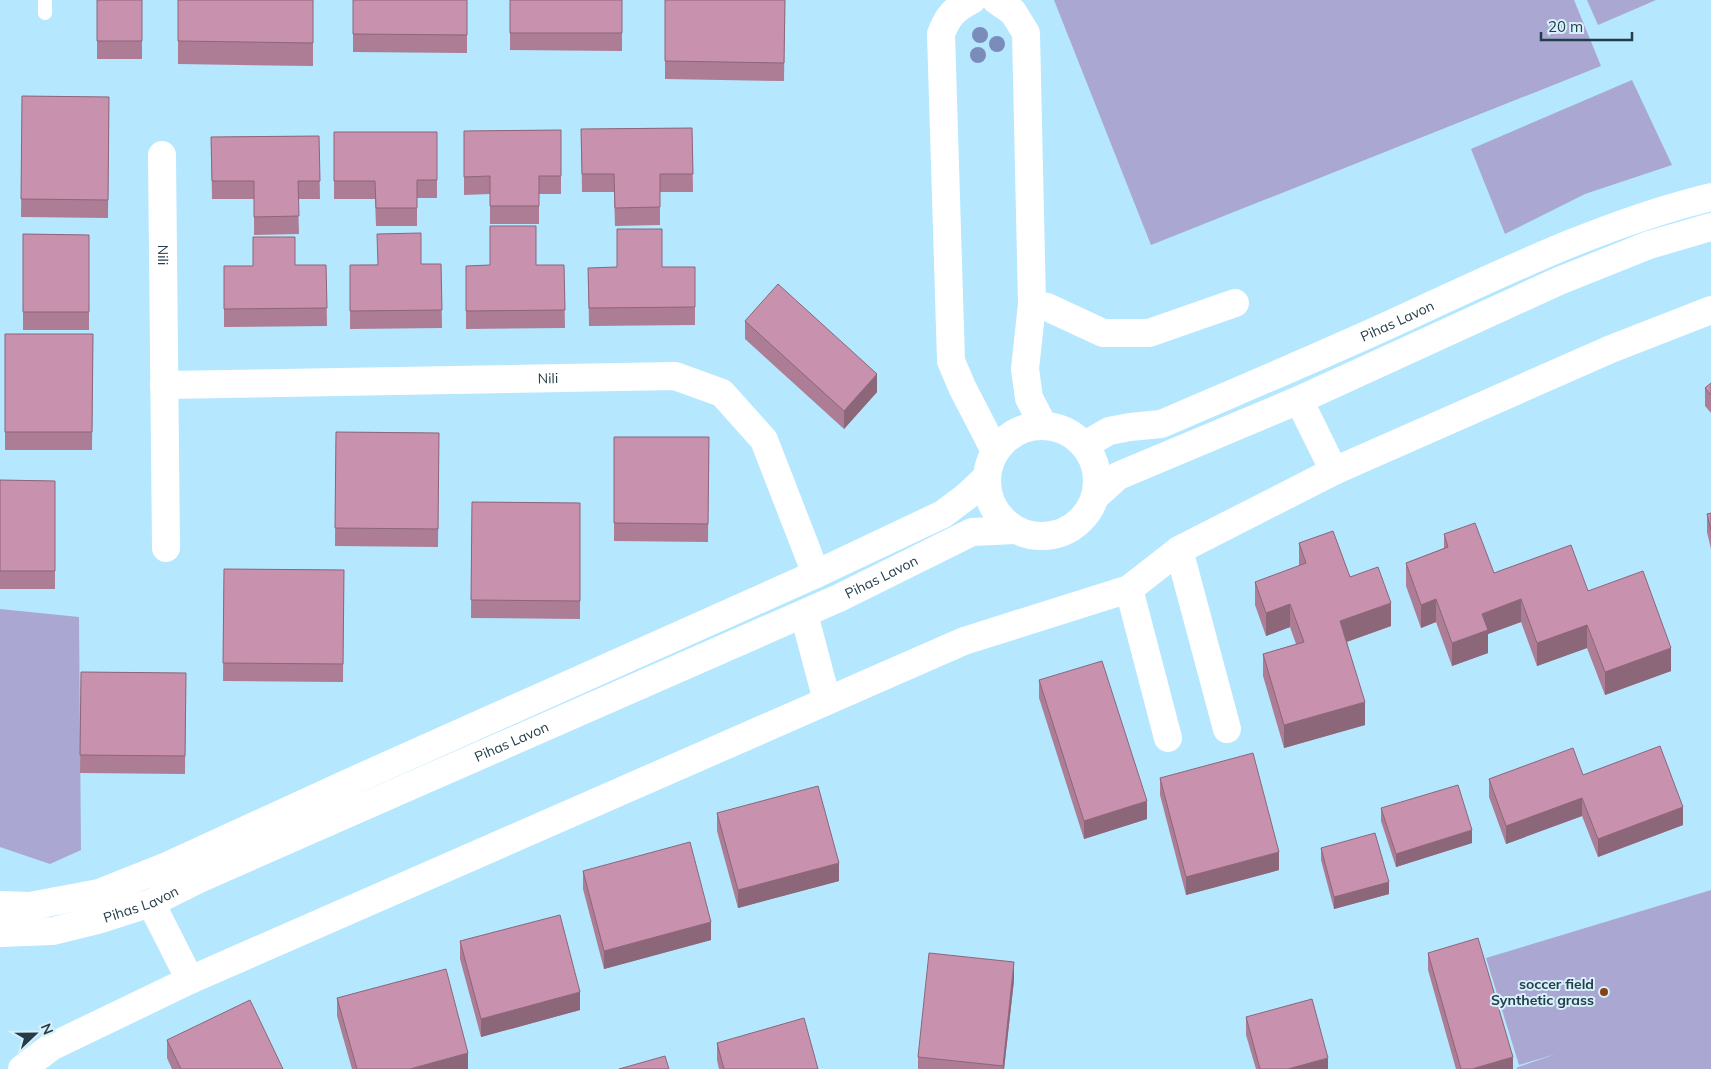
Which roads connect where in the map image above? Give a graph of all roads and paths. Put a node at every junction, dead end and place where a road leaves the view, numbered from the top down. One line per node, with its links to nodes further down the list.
1 (972, 0): 13 (street)
2 (996, 0): 7 (street)
3 (162, 155): 9 (street, Nili)
4 (1711, 197): 12 (street, Pihas Lavon)
5 (1711, 227): 10 (street)
6 (1235, 303): 7 (street)
7 (1032, 304): 11 (street)
8 (1711, 310): 14 (street)
9 (164, 385): 18 (street, Nili); 20 (street, Nili)
10 (1299, 400): 14 (street); 16 (street)
11 (1043, 425): 12 (street); 13 (street)
12 (1084, 445): 16 (street)
13 (995, 451): 15 (street)
14 (1334, 471): 19 (street)
15 (986, 478): 17 (street); 20 (street, Pihas Lavon)
16 (1095, 497): 17 (street)
17 (1015, 530): 22 (street, Pihas Lavon)
18 (166, 548)
19 (1179, 550): 21 (street); 24 (street)
20 (816, 574): 29 (street, Pihas Lavon)
21 (1129, 589): 23 (street); 25 (street)
22 (804, 614): 23 (street); 27 (street, Pihas Lavon)
23 (827, 701): 31 (street)
24 (1227, 729)
25 (1168, 738)
26 (0, 884): 29 (street)
27 (151, 903): 30 (street, Pihas Lavon); 31 (street)
28 (0, 905): 29 (street, Pihas Lavon)
29 (30, 906)
30 (2, 934)
31 (190, 980): 32 (street)
32 (22, 1069)

